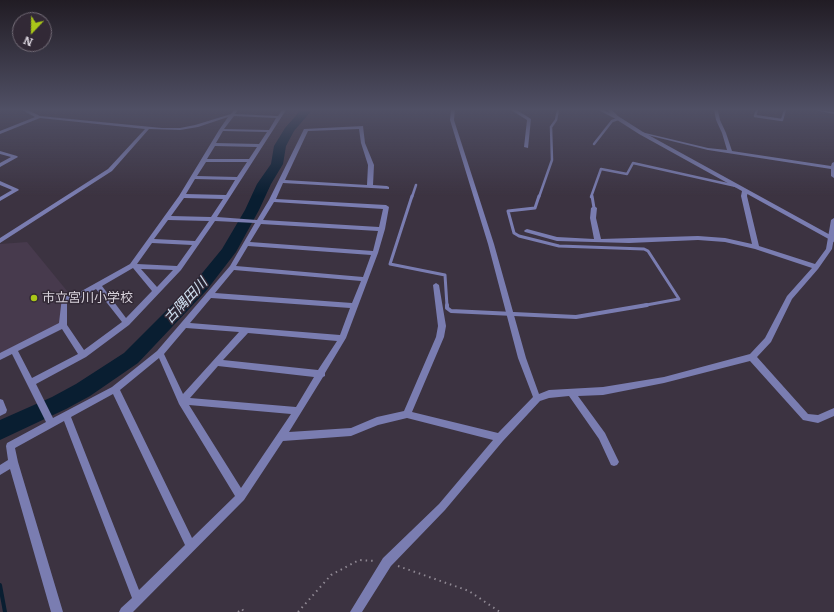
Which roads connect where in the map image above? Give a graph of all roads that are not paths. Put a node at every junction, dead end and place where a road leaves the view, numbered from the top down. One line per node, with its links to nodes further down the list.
1 (138, 139): 45 (street)
2 (216, 139): 13 (street)
3 (264, 139): 15 (street)
4 (302, 139): 26 (street)
5 (362, 139): 30 (street)
6 (458, 139): 62 (street)
7 (527, 139): 16 (street)
8 (551, 139): 62 (lane)
9 (598, 139): 14 (lane)
10 (650, 139): 29 (street)
11 (662, 139): 18 (street)
12 (726, 139): 18 (street)
13 (213, 144): 15 (street); 19 (street)
14 (594, 144)
15 (260, 146): 20 (street)
16 (526, 147)
17 (0, 152): 21 (street)
18 (730, 152): 22 (street)
19 (204, 160): 20 (street); 24 (street)
20 (250, 161): 25 (street)
21 (0, 165)
22 (833, 166): 23 (street)
23 (834, 176)
24 (194, 177): 25 (street); 33 (street)
25 (238, 179): 34 (street)
26 (281, 181): 30 (street); 36 (street)
27 (0, 183): 35 (street)
28 (416, 185): 62 (lane)
29 (736, 186): 32 (street); 37 (lane)
30 (370, 187): 31 (street)
31 (387, 188)
32 (745, 191): 44 (street); 50 (street)
33 (182, 196): 34 (street); 38 (street)
34 (226, 197): 39 (street)
35 (0, 199)
36 (272, 200): 41 (street); 42 (street)
37 (594, 208): 47 (street)
38 (166, 218): 39 (street); 46 (street)
39 (214, 219): 41 (street); 48 (street)
40 (834, 220): 44 (street)
41 (258, 221): 42 (street); 49 (street)
42 (382, 229): 51 (street)
43 (527, 231): 47 (street)
44 (833, 239): 53 (street)
45 (0, 241)
46 (150, 241): 48 (street); 52 (street)
47 (598, 241): 50 (street)
48 (196, 243): 54 (street)
49 (247, 244): 51 (street); 55 (street)
50 (756, 247): 53 (street)
51 (375, 253): 56 (street)
52 (134, 266): 54 (street); 58 (street); 59 (street)
53 (816, 267): 72 (street)
54 (178, 268): 59 (street)
55 (232, 268): 56 (street); 60 (street)
56 (364, 279): 61 (street)
57 (436, 285): 84 (street)
58 (98, 286): 63 (street); 64 (street)
59 (157, 292): 63 (street)
60 (211, 295): 61 (street); 65 (street)
61 (354, 306): 67 (street)
62 (511, 313): 78 (street)
63 (126, 323): 70 (street)
64 (63, 325): 68 (street); 70 (street)
65 (185, 325): 66 (street); 69 (street)
66 (246, 330): 67 (street); 73 (street)
67 (342, 338): 74 (street)
68 (14, 350): 71 (street); 75 (street)
69 (160, 353): 76 (street); 79 (street)
70 (83, 355): 75 (street)
71 (0, 357)
72 (752, 357): 77 (street); 83 (street)
73 (218, 363): 74 (street); 79 (street)
74 (322, 374): 81 (street)
75 (32, 382): 86 (street)
76 (115, 389): 85 (street); 93 (street)
77 (571, 393): 78 (street); 90 (street)
78 (537, 398): 88 (street)
79 (182, 401): 81 (street); 92 (street)
80 (0, 403): 82 (street)
81 (298, 411): 87 (street)
82 (0, 412)
83 (834, 412)
84 (407, 414): 87 (street); 88 (street)
85 (66, 416): 86 (street); 94 (street)
86 (52, 424): 89 (street)
87 (281, 437): 92 (street)
88 (500, 438): 97 (street)
89 (13, 462): 91 (street); 95 (street)
90 (614, 462)
91 (0, 470)
92 (241, 497): 93 (street)
93 (191, 546): 94 (street)
94 (138, 600): 96 (street)
95 (57, 612)
96 (125, 612)
97 (356, 612)

